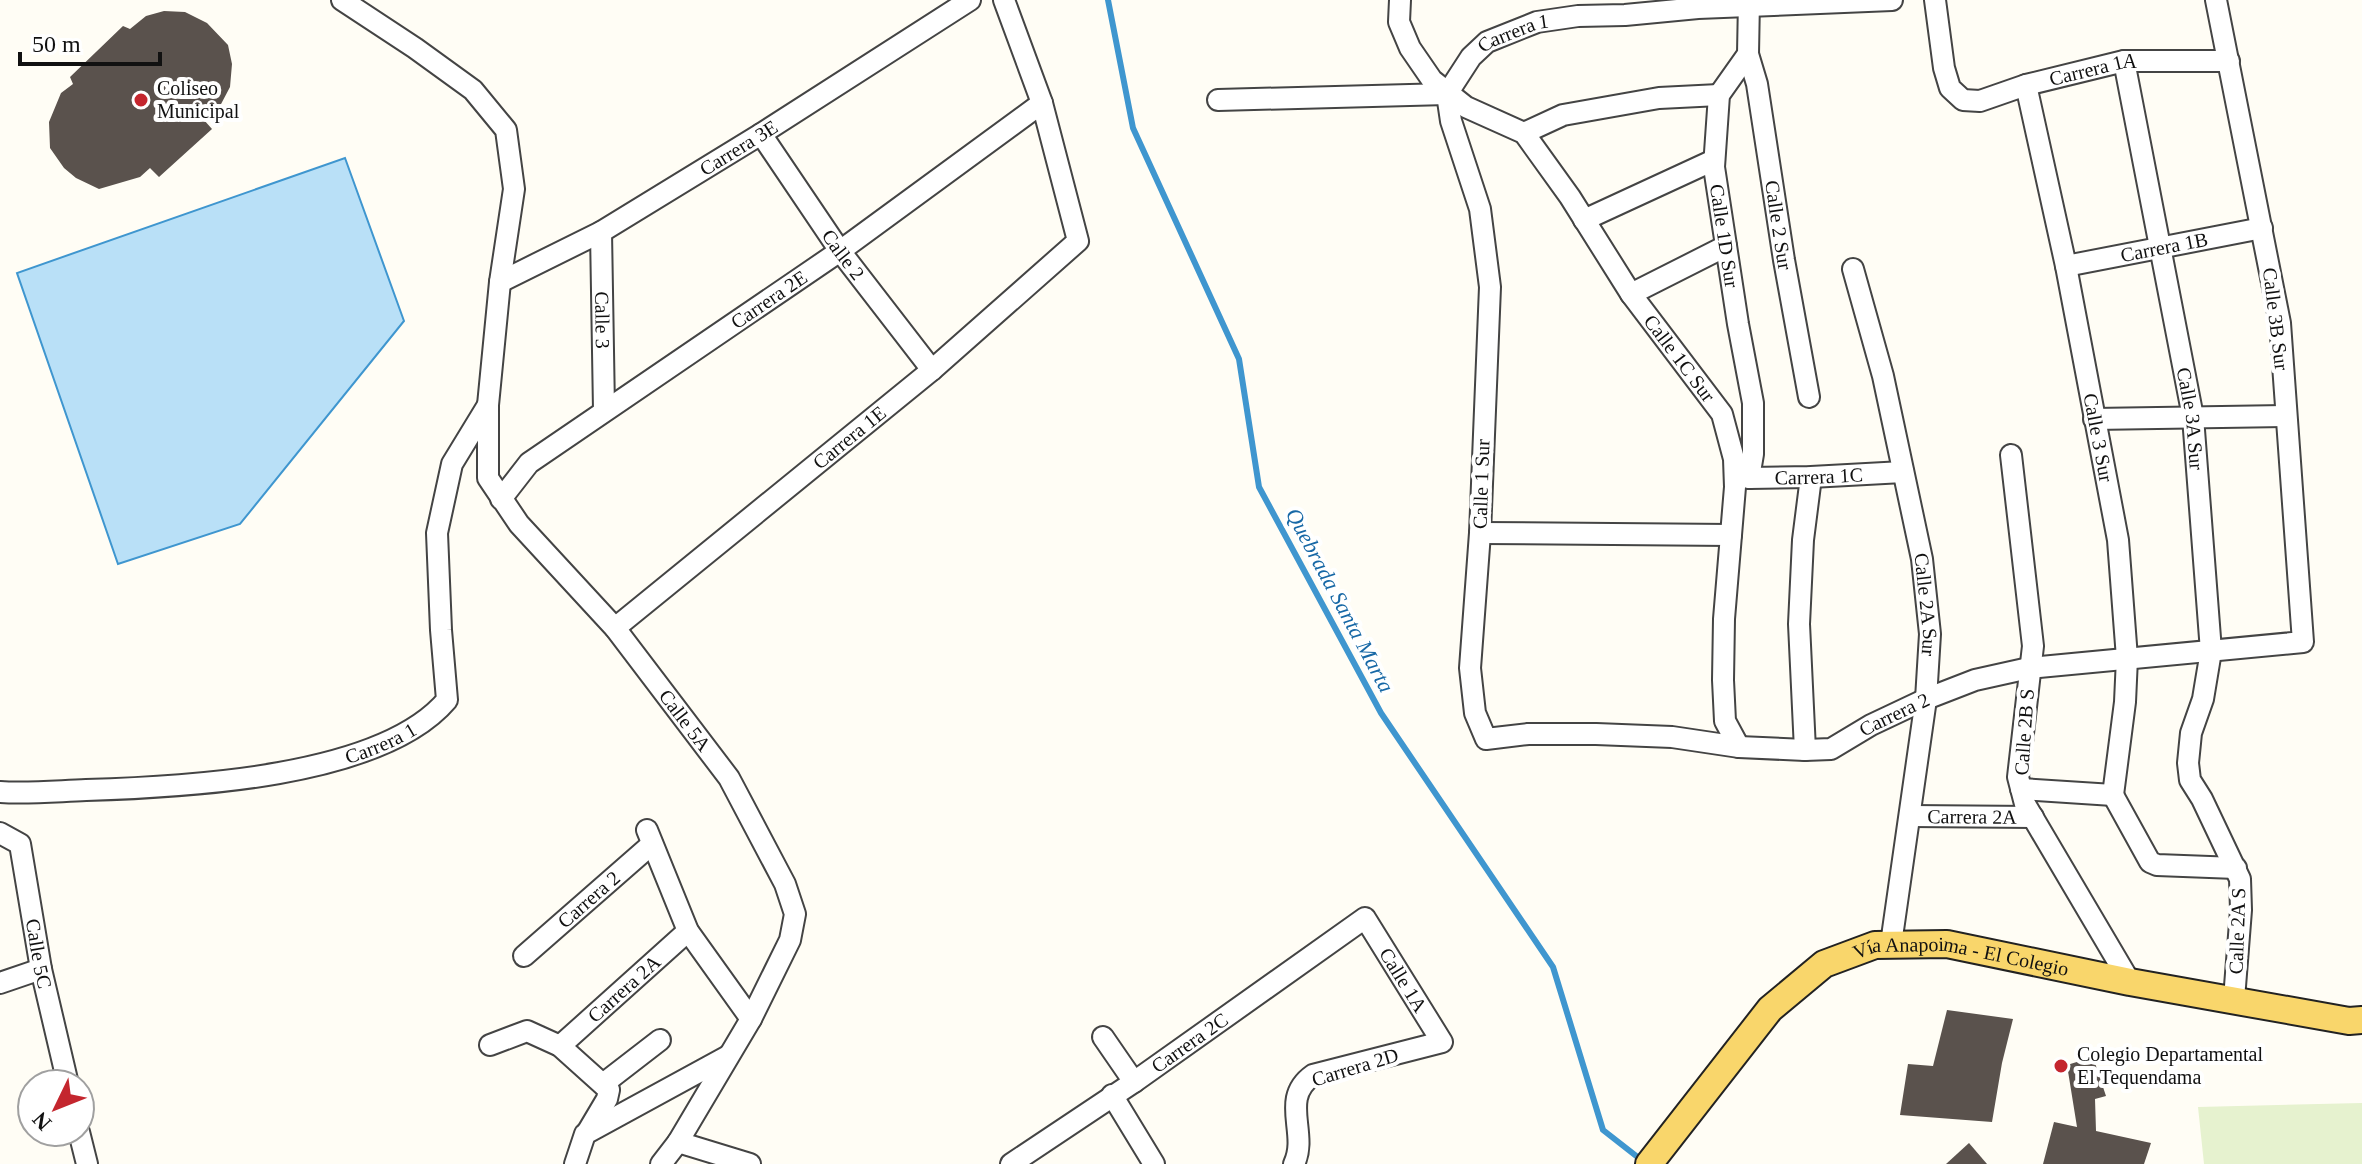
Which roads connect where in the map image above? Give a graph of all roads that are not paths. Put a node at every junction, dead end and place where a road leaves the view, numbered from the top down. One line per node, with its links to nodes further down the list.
1 (342, 0): 29 (street, Calle 5A)
2 (970, 0): 19 (street, Carrera 3E)
3 (1004, 0): 17 (street)
4 (1400, 0): 14 (street)
5 (1892, 0): 8 (street, Carrera 1)
6 (1935, 0): 13 (street, Carrera 1A)
7 (2216, 0): 12 (street, Calle 3B Sur)
8 (1749, 4): 9 (street, Carrera 1); 10 (street)
9 (1624, 8): 14 (street, Carrera 1)
10 (1748, 54): 15 (street); 32 (street, Calle 2 Sur)
11 (2124, 61): 12 (street, Carrera 1A); 13 (street, Carrera 1A); 25 (street, Calle 3A Sur)
12 (2229, 61): 22 (street, Calle 3B Sur)
13 (2026, 85): 27 (street, Calle 3 Sur)
14 (1447, 94): 16 (street); 18 (street); 43 (street, Calle 1 Sur)
15 (1719, 95): 18 (street); 20 (street, Calle 1D Sur)
16 (1218, 100)
17 (1042, 103): 26 (street, Carrera 2E); 31 (street, Carrera 1E)
18 (1524, 133): 21 (street, Calle 1C Sur)
19 (761, 134): 23 (street, Carrera 3E); 26 (street, Calle 2)
20 (1714, 160): 21 (street); 24 (street, Calle 1D Sur)
21 (1584, 220): 30 (street, Calle 1C Sur)
22 (2262, 228): 25 (street, Carrera 1B); 35 (street, Calle 3B Sur)
23 (601, 232): 29 (street, Carrera 3E); 34 (street, Calle 3)
24 (1726, 246): 30 (street); 40 (street, Calle 1D Sur)
25 (2161, 247): 27 (street, Carrera 1B); 36 (street, Calle 3A Sur)
26 (840, 251): 31 (street, Calle 2); 34 (street, Carrera 2E)
27 (2066, 266): 37 (street, Calle 3 Sur)
28 (1853, 269): 39 (street, Calle 2A Sur)
29 (500, 282): 33 (street, Calle 5A)
30 (1631, 294): 40 (street, Calle 1C Sur)
31 (932, 370): 45 (street, Carrera 1E)
32 (1809, 397)
33 (488, 405): 42 (street, Calle 5A); 56 (street, Carrera 1)
34 (604, 410): 42 (street, Carrera 2E)
35 (2285, 416): 36 (street); 46 (street, Calle 3B Sur)
36 (2193, 417): 37 (street); 47 (street, Calle 3A Sur)
37 (2094, 419): 48 (street, Calle 3 Sur)
38 (2011, 455): 49 (street, Calle 2B S)
39 (1903, 472): 41 (street, Carrera 1C); 50 (street, Calle 2A Sur)
40 (1742, 477): 41 (street, Carrera 1C); 44 (street, Calle 1C Sur)
41 (1811, 477): 53 (street)
42 (501, 499): 45 (street, Calle 5A)
43 (1480, 533): 44 (street); 51 (street, Calle 1 Sur)
44 (1731, 535): 52 (street, Calle 1C Sur)
45 (615, 628): 70 (street, Calle 5A)
46 (2303, 642): 47 (street, Carrera 2)
47 (2211, 651): 48 (street, Carrera 2); 54 (street, Calle 3A Sur)
48 (2127, 658): 49 (street, Carrera 2); 57 (street, Calle 3 Sur)
49 (2029, 668): 50 (street, Carrera 2); 55 (street, Calle 2B S)
50 (1926, 699): 53 (street, Carrera 2); 58 (street, Calle 2A Sur)
51 (1486, 739): 52 (street, Carrera 2)
52 (1739, 747): 53 (street, Carrera 2)
53 (1805, 750)
54 (2190, 780): 61 (street, Calle 2A S)
55 (2021, 789): 57 (street, Carrera 2A); 59 (street, Calle 2B S)
56 (0, 792)
57 (2113, 795): 61 (street)
58 (1910, 816): 59 (street, Carrera 2A); 64 (street, Calle 2A Sur)
59 (2033, 817): 67 (street, Calle 2B S)
60 (0, 833): 66 (street, Calle 5C)
61 (2236, 868): 69 (street, Calle 2A S)
62 (1365, 918): 74 (street, Calle 1A); 79 (street, Carrera 2C)
63 (688, 931): 65 (street, Carrera 2); 70 (street); 76 (street, Carrera 2A)
64 (1891, 944): 67 (main road, Vía Anapoima - El Colegio); 90 (main road, Vía Anapoima - El Colegio)
65 (524, 956)
66 (41, 969): 68 (street); 78 (street, Calle 5C)
67 (2130, 982): 69 (main road, Vía Anapoima - El Colegio)
68 (0, 983)
69 (2234, 999): 71 (main road, Vía Anapoima - El Colegio)
70 (751, 1019): 77 (street, Calle 5A)
71 (2362, 1020)
72 (1103, 1037): 79 (street)
73 (660, 1040): 80 (street)
74 (1442, 1042): 89 (street, Carrera 2D)
75 (490, 1045): 76 (street)
76 (560, 1046): 80 (street)
77 (728, 1056): 82 (street); 83 (street, Calle 5A)
78 (64, 1068)
79 (1134, 1082): 81 (street, Carrera 2C)
80 (603, 1084): 82 (street)
81 (1112, 1095): 87 (street, Carrera 2C); 88 (street)
82 (585, 1134): 84 (street)
83 (678, 1142): 85 (street, Calle 5A); 86 (street)
84 (575, 1164)
85 (661, 1164)
86 (750, 1164)
87 (1011, 1164)
88 (1154, 1164)
89 (1294, 1164)
90 (1649, 1164)

